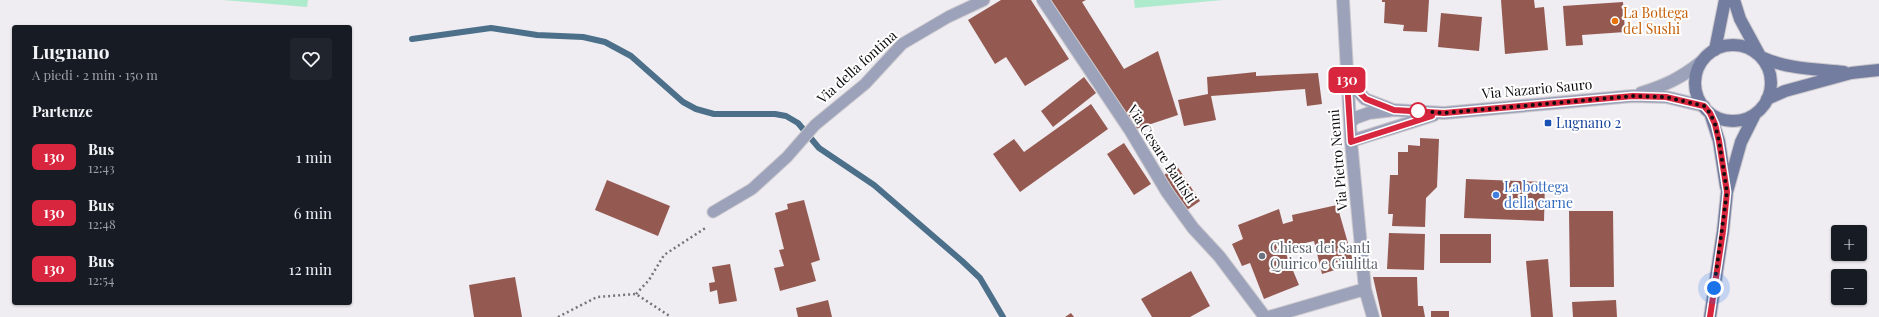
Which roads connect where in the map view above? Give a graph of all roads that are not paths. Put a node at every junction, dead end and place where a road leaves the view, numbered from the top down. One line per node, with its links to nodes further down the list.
1 (984, 0): 21 (lane, Via della fontina)
2 (1043, 0): 23 (street, Via Cesare Battisti)
3 (1343, 0): 11 (street, Via Pietro Nenni)
4 (1725, 0): 6 (main road)
5 (1734, 0): 7 (main road)
6 (1715, 50): 7 (main road); 8 (main road)
7 (1761, 57): 10 (main road); 13 (main road)
8 (1701, 62): 12 (street, Via Nazario Sauro); 15 (main road)
9 (1879, 70): 10 (main road)
10 (1851, 73): 13 (main road)
11 (1347, 80): 14 (street, Via Nazario Sauro); 18 (street, Via Pietro Nenni)
12 (1633, 96): 15 (street, Via Nazario Sauro); 16 (street, Via Nazario Sauro)
13 (1767, 99): 17 (main road)
14 (1394, 110): 16 (street, Via Nazario Sauro); 18 (street, Via Nazario Sauro)
15 (1707, 110): 17 (main road); 20 (main road)
16 (1444, 113): 19 (street, Via Nazario Sauro)
17 (1755, 114): 20 (main road)
18 (1350, 123): 19 (street, Via Pietro Nenni)
19 (1351, 142): 22 (street, Via Pietro Nenni)
20 (1727, 192): 26 (main road)
21 (717, 210)
22 (1365, 289): 24 (street); 25 (street, Via Pietro Nenni)
23 (1265, 317)
24 (1269, 317)
25 (1373, 317)
26 (1710, 317)

